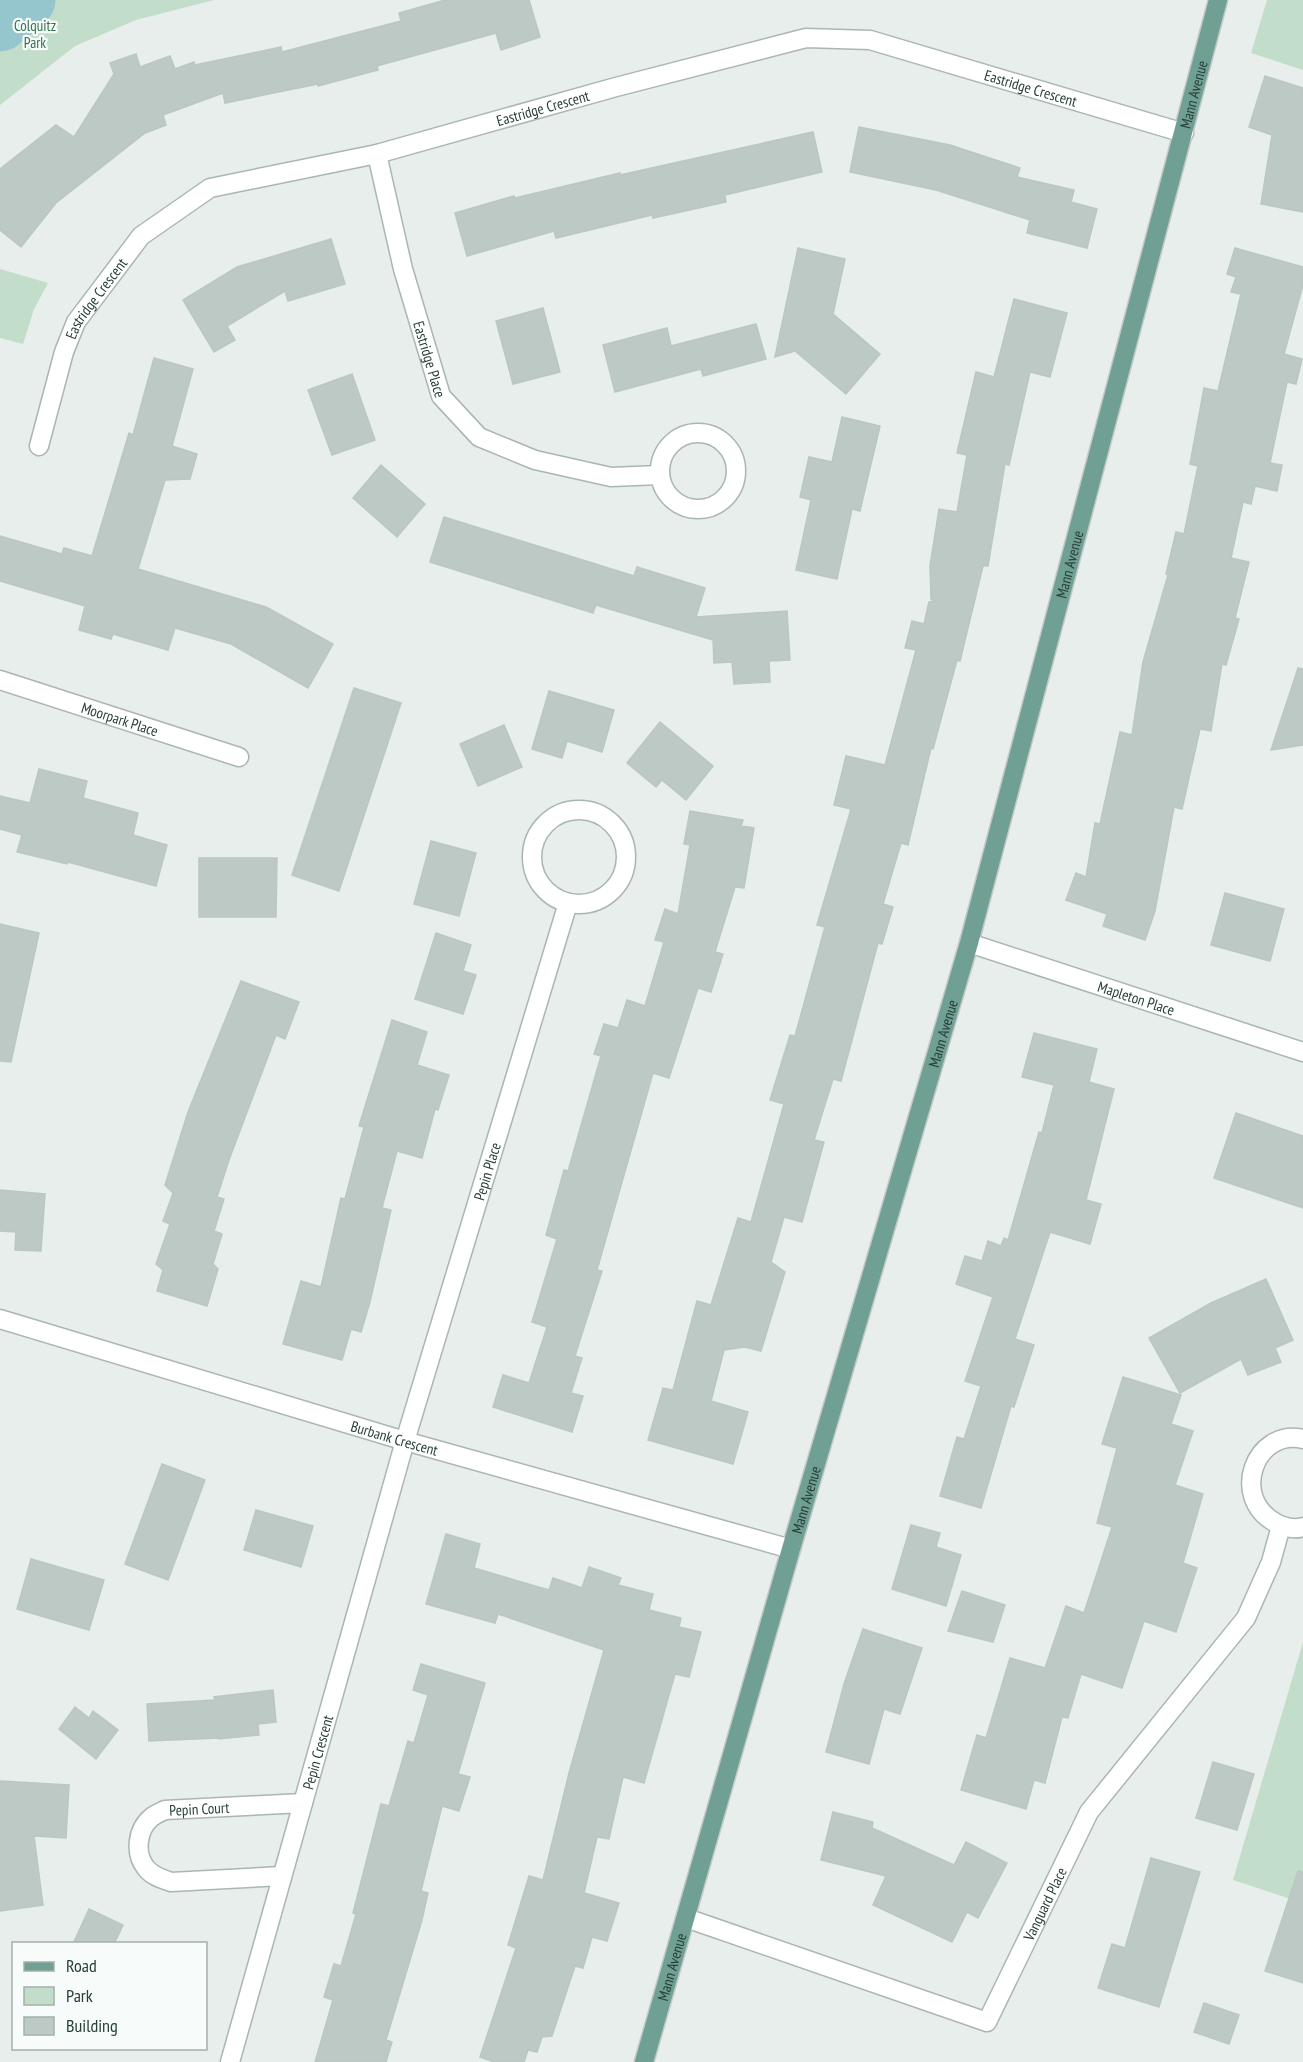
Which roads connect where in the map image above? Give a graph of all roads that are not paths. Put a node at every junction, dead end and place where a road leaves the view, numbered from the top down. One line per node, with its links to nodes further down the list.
1 (1218, 0): 2 (main road, Mann Avenue)
2 (1184, 133): 3 (street, Eastridge Crescent); 9 (main road, Mann Avenue)
3 (377, 154): 4 (street, Eastridge Crescent); 5 (street, Eastridge Place)
4 (39, 446)
5 (660, 475): 5 (street)
6 (0, 680): 7 (street, Moorpark Place)
7 (239, 757)
8 (568, 903): 8 (street); 13 (street, Pepin Place)
9 (969, 943): 10 (street, Mapleton Place); 16 (main road, Mann Avenue)
10 (1303, 1052)
11 (0, 1319): 13 (street, Burbank Crescent)
12 (1303, 1439): 14 (street)
13 (405, 1441): 16 (street, Burbank Crescent); 17 (street, Pepin Crescent)
14 (1281, 1526): 15 (street); 19 (street, Vanguard Place)
15 (1303, 1527)
16 (791, 1549): 19 (main road, Mann Avenue)
17 (303, 1803): 18 (street, Pepin Crescent); 18 (street, Pepin Court)
18 (282, 1876): 20 (street, Pepin Crescent)
19 (686, 1918): 21 (main road, Mann Avenue)
20 (230, 2062)
21 (644, 2062)

